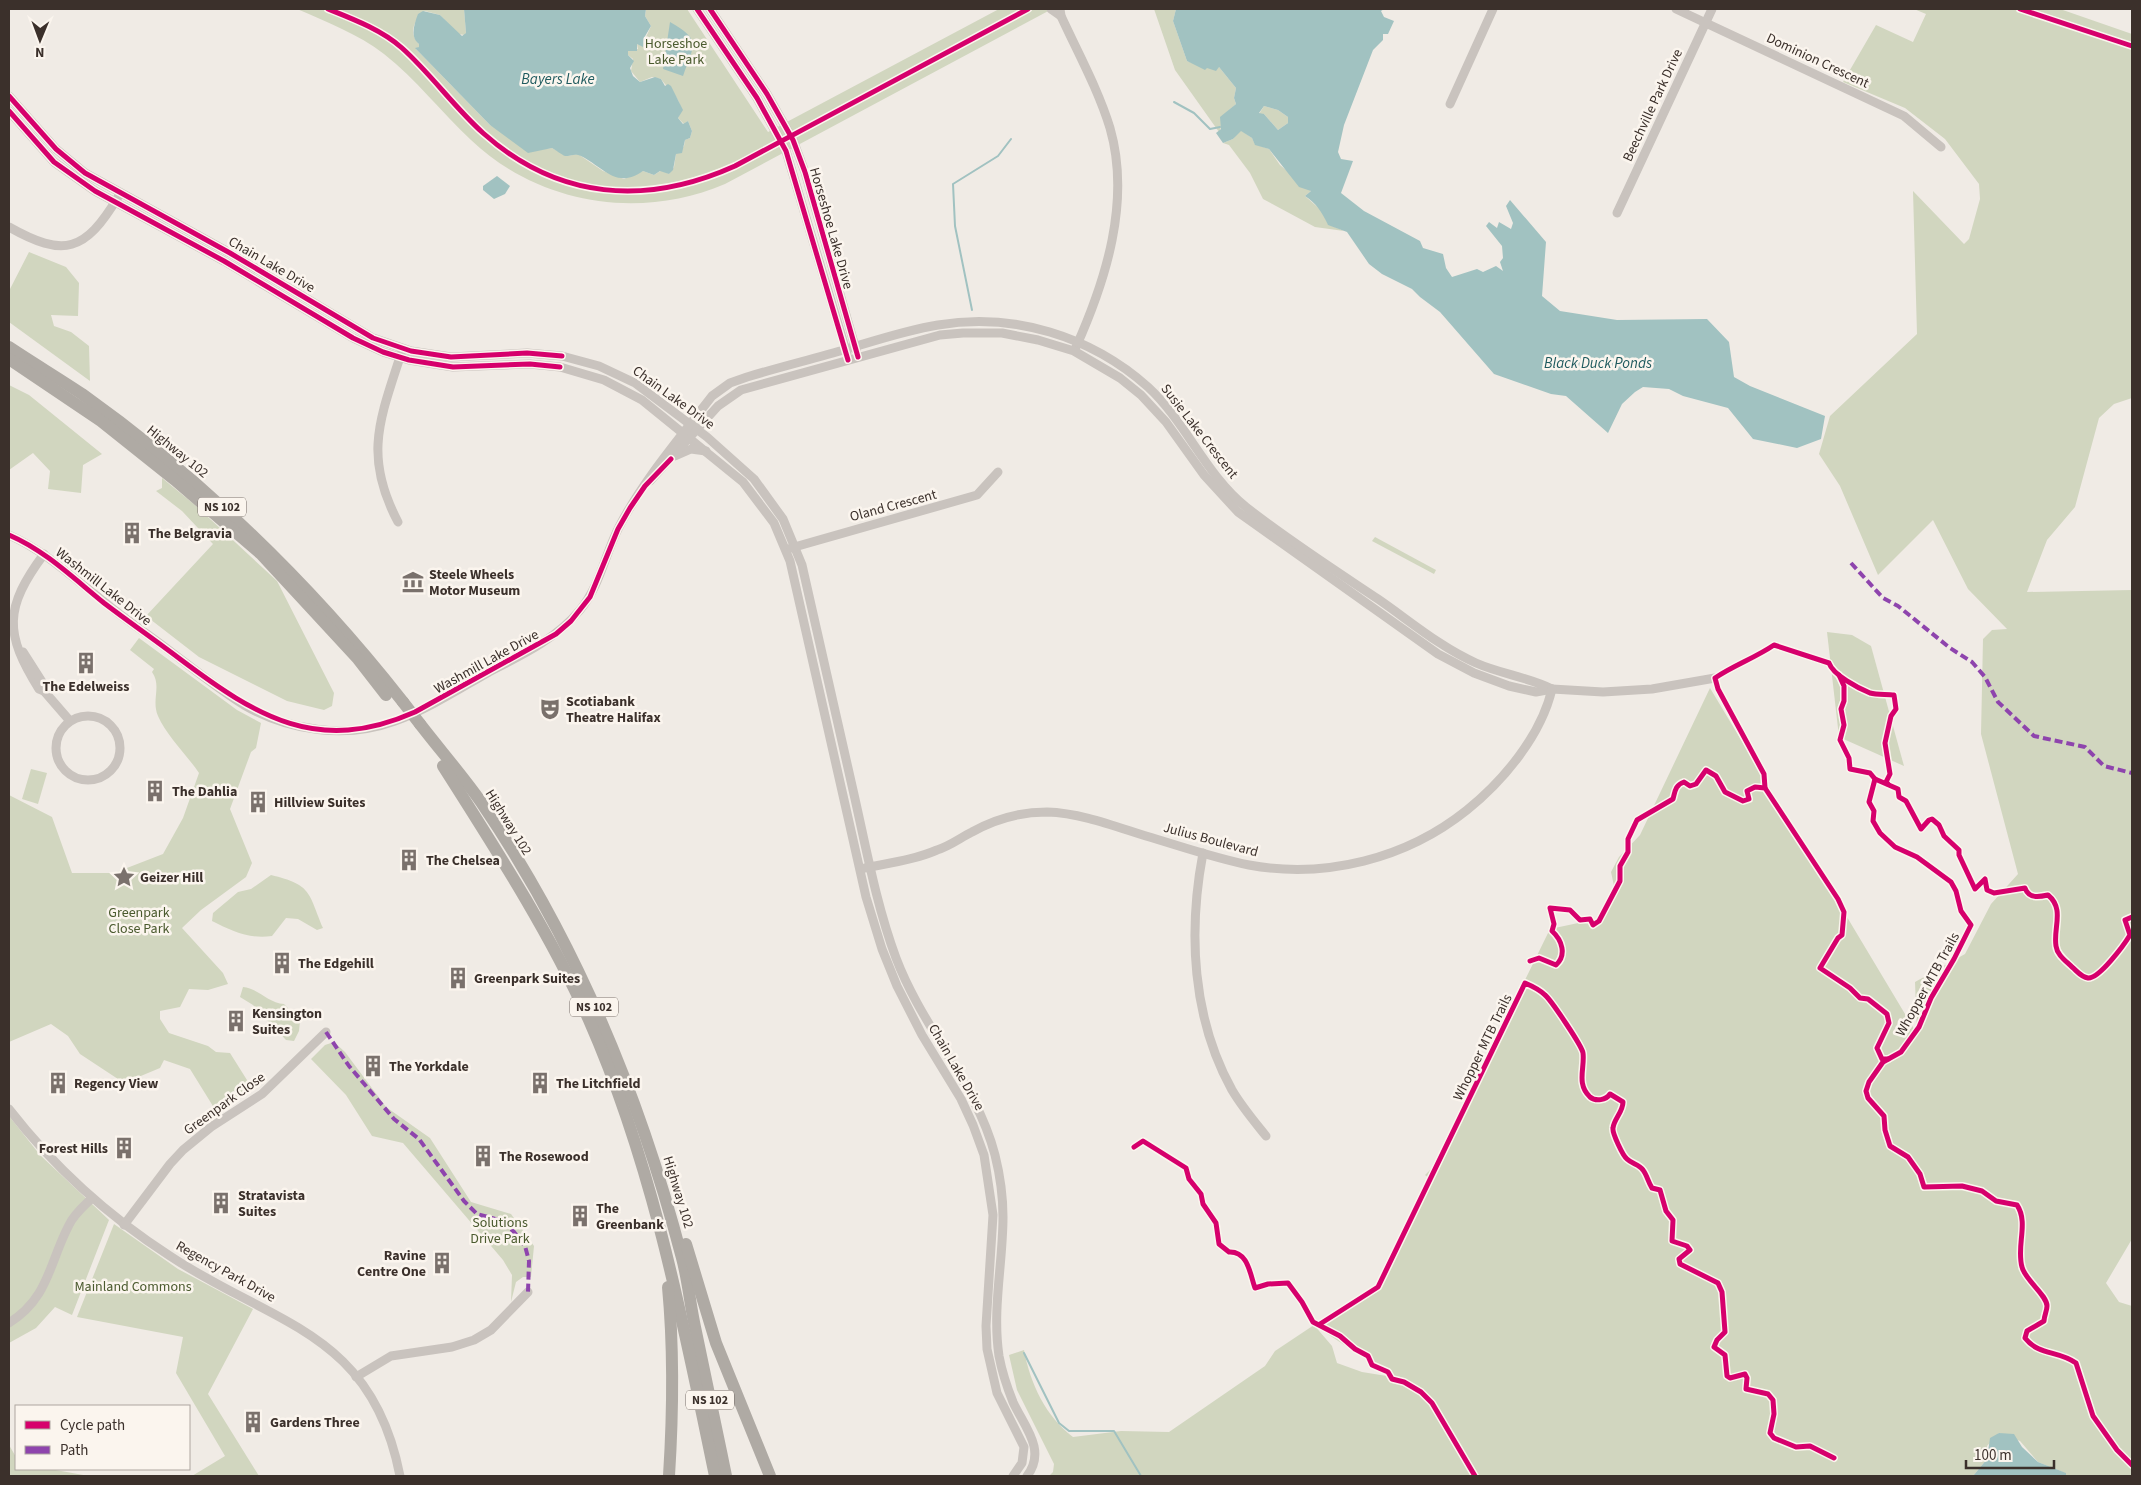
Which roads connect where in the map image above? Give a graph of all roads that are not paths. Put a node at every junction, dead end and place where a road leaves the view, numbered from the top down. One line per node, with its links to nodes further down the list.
1 (697, 9): 22 (street, Horseshoe Lake Drive)
2 (710, 9): 21 (street, Horseshoe Lake Drive)
3 (1051, 9): 7 (street)
4 (1494, 9): 10 (street)
5 (1676, 9): 8 (street, Dominion Crescent)
6 (1712, 9): 8 (street, Beechville Park Drive)
7 (1060, 13): 19 (street)
8 (1705, 23): 12 (street, Dominion Crescent); 15 (street, Beechville Park Drive)
9 (9, 96): 13 (street, Chain Lake Drive)
10 (1450, 104)
11 (9, 111): 14 (street, Chain Lake Drive)
12 (1929, 150)
13 (120, 193): 14 (street); 17 (street, Chain Lake Drive)
14 (115, 202): 16 (street); 18 (street, Chain Lake Drive)
15 (1617, 213)
16 (9, 227)
17 (278, 281): 18 (street); 24 (street, Chain Lake Drive)
18 (272, 290): 24 (street, Chain Lake Drive)
19 (1078, 342): 21 (street, Susie Lake Crescent); 23 (street); 41 (street, Susie Lake Crescent)
20 (9, 347): 42 (highway, Highway 102 / NS 102)
21 (855, 347): 22 (street, Susie Lake Crescent); 26 (street, Horseshoe Lake Drive)
22 (845, 349): 26 (street, Horseshoe Lake Drive); 29 (street, Susie Lake Crescent)
23 (1074, 352): 26 (street, Susie Lake Crescent); 41 (street, Susie Lake Crescent)
24 (402, 353): 25 (street, Chain Lake Drive); 28 (street, Chain Lake Drive); 35 (street)
25 (562, 356): 28 (street); 29 (street, Chain Lake Drive)
26 (853, 358): 29 (street, Susie Lake Crescent)
27 (9, 359): 42 (highway, Highway 102 / NS 102)
28 (560, 367): 30 (street, Chain Lake Drive)
29 (693, 427): 30 (street, Washmill Lake Drive); 37 (street, Chain Lake Drive)
30 (686, 434): 31 (street, Chain Lake Drive); 32 (street, Washmill Lake Drive); 34 (street, Washmill Lake Drive)
31 (707, 451): 32 (street); 38 (street, Chain Lake Drive)
32 (671, 459): 34 (street, Washmill Lake Drive)
33 (998, 472): 37 (street, Oland Crescent)
34 (645, 486): 39 (street, Washmill Lake Drive)
35 (398, 522)
36 (9, 536): 39 (street, Washmill Lake Drive)
37 (796, 546): 38 (street, Oland Crescent); 43 (street, Chain Lake Drive)
38 (786, 549): 43 (street, Chain Lake Drive)
39 (44, 554): 44 (street)
40 (1715, 678): 41 (street, Susie Lake Crescent)
41 (1552, 690): 46 (street, Julius Boulevard)
42 (399, 704): 45 (highway, Highway 102 / NS 102)
43 (829, 711): 47 (street, Chain Lake Drive); 48 (street, Chain Lake Drive)
44 (70, 720): 44 (street)
45 (416, 726): 50 (highway, Highway 102 / NS 102); 51 (highway, Highway 102 / NS 102)
46 (1203, 853): 47 (street, Julius Boulevard); 53 (street)
47 (870, 867): 48 (street, Julius Boulevard); 65 (street, Chain Lake Drive)
48 (860, 869): 59 (street, Chain Lake Drive)
49 (326, 1032): 55 (street, Greenpark Close)
50 (608, 1034): 63 (highway, Highway 102 / NS 102); 64 (highway)
51 (621, 1101): 61 (highway); 62 (highway, Highway 102 / NS 102)
52 (9, 1109): 54 (street, Regency Park Drive)
53 (1266, 1136)
54 (94, 1199): 55 (street, Regency Park Drive); 57 (street)
55 (124, 1225): 58 (street, Regency Park Drive)
56 (528, 1292): 58 (street)
57 (9, 1323)
58 (356, 1377): 60 (street, Regency Park Drive)
59 (1016, 1473)
60 (400, 1476)
61 (669, 1476)
62 (715, 1476)
63 (726, 1476)
64 (770, 1476)
65 (1027, 1476)

